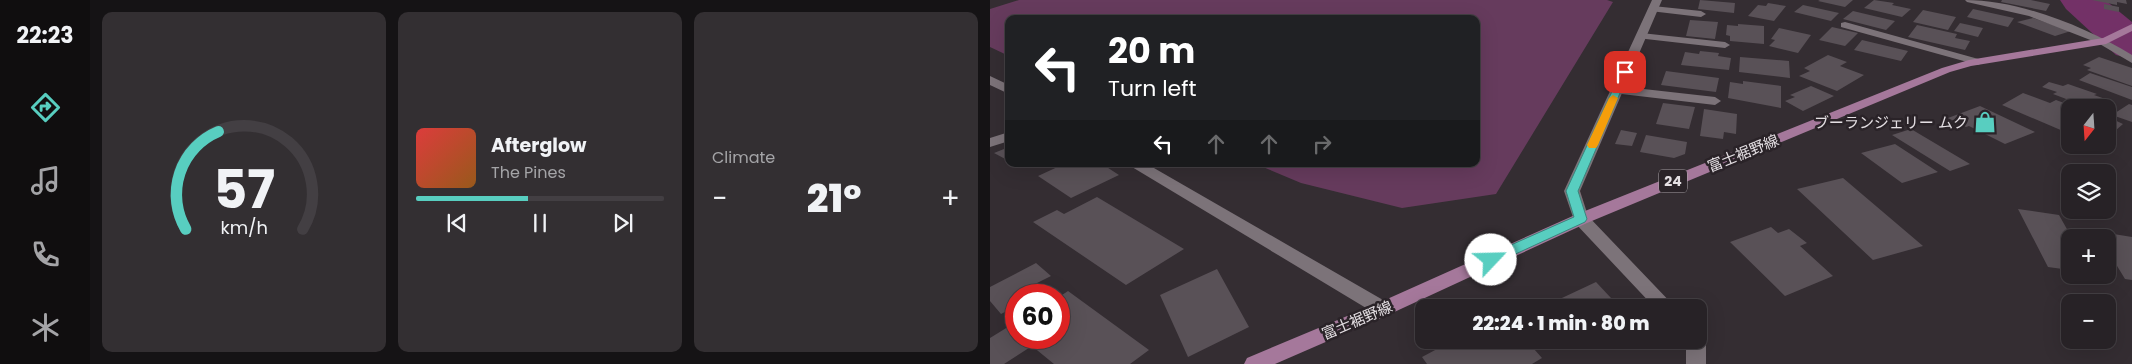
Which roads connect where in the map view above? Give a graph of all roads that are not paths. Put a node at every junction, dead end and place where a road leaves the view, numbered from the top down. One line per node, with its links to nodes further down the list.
1 (1974, 0): 7 (street)
2 (1655, 5): 3 (street); 6 (street)
3 (1700, 14)
4 (1845, 25): 10 (street)
5 (2131, 28): 7 (main road, 富士裾野線 / 24)
6 (1641, 36): 8 (street); 13 (street)
7 (2104, 41): 9 (street); 10 (main road, 富士裾野線 / 24)
8 (1725, 45)
9 (2132, 60)
10 (1978, 62): 18 (main road, 富士裾野線 / 24)
11 (990, 80): 12 (street)
12 (1005, 88)
13 (1617, 90): 14 (street); 18 (street)
14 (1715, 101)
15 (1005, 137): 16 (street)
16 (990, 143)
17 (1142, 167): 20 (street)
18 (1581, 219): 19 (street); 20 (main road, 富士裾野線 / 24)
19 (1658, 299)
20 (1383, 308): 22 (main road, 富士裾野線 / 24)
21 (1696, 349): 23 (street)
22 (1254, 364)
23 (1696, 364)

